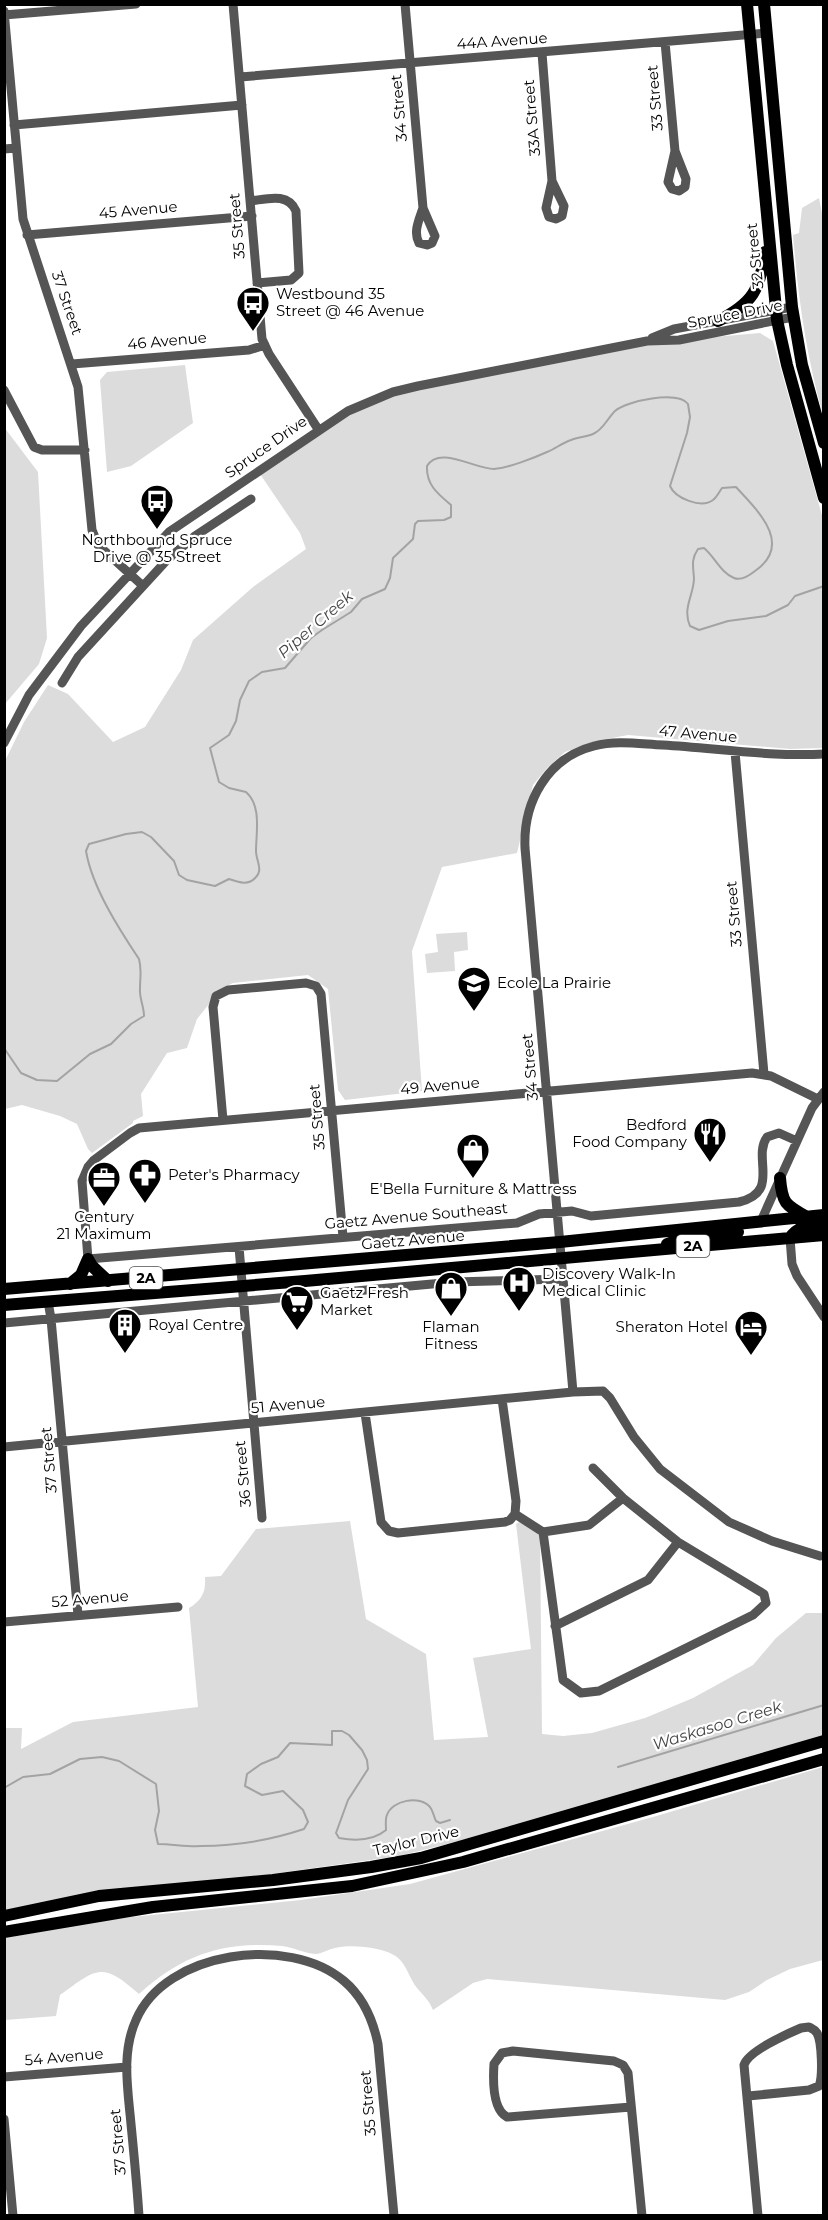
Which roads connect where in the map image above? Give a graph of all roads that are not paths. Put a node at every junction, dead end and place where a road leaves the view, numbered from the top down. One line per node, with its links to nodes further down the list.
1 (136, 4): 6 (street)
2 (233, 4): 12 (street, 35 Street)
3 (405, 4): 11 (street, 34 Street)
4 (747, 4): 8 (main road, 32 Street)
5 (764, 4): 7 (main road, 32 Street)
6 (5, 14): 14 (street, 37 Street)
7 (767, 33): 8 (street, 44A Avenue); 25 (main road, 32 Street)
8 (750, 34): 9 (street, 44A Avenue); 22 (main road, 32 Street)
9 (665, 42): 10 (street, 44A Avenue); 17 (street, 33 Street)
10 (542, 53): 11 (street, 44A Avenue); 18 (street, 33A Street)
11 (410, 63): 12 (street, 44A Avenue); 20 (street, 34 Street)
12 (240, 77): 13 (street, 35 Street)
13 (242, 105): 14 (street); 19 (street, 35 Street)
14 (14, 125): 15 (street, 37 Street)
15 (16, 148): 16 (street); 23 (street, 37 Street)
16 (4, 149)
17 (675, 151)
18 (552, 181)
19 (250, 201): 21 (street, 35 Street); 24 (street)
20 (423, 208)
21 (252, 216): 23 (street, 45 Avenue); 24 (street, 35 Street)
22 (768, 233): 26 (main road, 32 Street); 27 (main road)
23 (27, 235): 30 (street, 37 Street)
24 (257, 283): 29 (street, 35 Street)
25 (792, 312): 26 (street, Spruce Drive); 33 (main road, 32 Street)
26 (777, 315): 27 (street, Spruce Drive); 28 (street, Spruce Drive); 35 (main road, 32 Street)
27 (718, 321): 28 (street, Spruce Drive)
28 (647, 341): 32 (street, Spruce Drive)
29 (265, 345): 30 (street, 46 Avenue); 32 (street, 35 Street)
30 (72, 364): 34 (street, 37 Street)
31 (4, 390): 34 (street)
32 (318, 429): 37 (street, Spruce Drive)
33 (824, 443)
34 (85, 450): 37 (street, 37 Street)
35 (824, 498)
36 (251, 499): 38 (street)
37 (129, 573): 38 (street, 37 Street); 40 (street, Spruce Drive)
38 (142, 585): 39 (street)
39 (62, 683)
40 (4, 742)
41 (735, 752): 42 (street, 47 Avenue); 43 (street, 47 Avenue); 44 (street, 33 Street)
42 (824, 754)
43 (571, 756): 45 (street, 34 Street)
44 (764, 1074): 45 (street, 49 Avenue); 46 (street, 49 Avenue)
45 (547, 1091): 47 (street, 49 Avenue); 51 (street, 34 Street)
46 (820, 1096): 49 (street, 49 Avenue)
47 (331, 1111): 48 (street, 49 Avenue); 48 (street, 35 Street); 57 (street, 35 Street)
48 (223, 1120): 63 (street, 49 Avenue)
49 (797, 1141): 50 (street, 49 Avenue); 51 (street, Gaetz Avenue Southeast)
50 (780, 1178): 53 (main road); 54 (street, 49 Avenue)
51 (558, 1212): 57 (street, Gaetz Avenue Southeast); 59 (street, 34 Street)
52 (824, 1215): 53 (main road, Gaetz Avenue / 2A)
53 (807, 1217): 54 (main road, Gaetz Avenue / 2A)
54 (760, 1221): 59 (main road, Gaetz Avenue / 2A); 61 (main road)
55 (824, 1224): 58 (main road)
56 (824, 1235): 58 (main road, Gaetz Avenue / 2A)
57 (343, 1237): 60 (street, Gaetz Avenue Southeast)
58 (790, 1238): 61 (main road, Gaetz Avenue / 2A); 73 (street)
59 (560, 1242): 62 (street, 34 Street); 64 (main road, Gaetz Avenue / 2A)
60 (239, 1247): 63 (street, Gaetz Avenue Southeast); 64 (street, 36 Street)
61 (655, 1250): 62 (main road, Gaetz Avenue / 2A)
62 (562, 1257): 65 (street, 34 Street); 68 (main road, Gaetz Avenue / 2A)
63 (88, 1259): 66 (main road); 67 (main road)
64 (241, 1270): 66 (main road, Gaetz Avenue / 2A); 68 (street, 36 Street)
65 (563, 1279): 71 (street); 76 (street, 34 Street)
66 (108, 1281): 67 (main road, Gaetz Avenue / 2A)
67 (70, 1284): 69 (main road, Gaetz Avenue / 2A)
68 (242, 1286): 70 (main road, Gaetz Avenue / 2A); 71 (street, 36 Street)
69 (4, 1289)
70 (48, 1301): 72 (main road, Gaetz Avenue / 2A); 74 (street, 37 Street)
71 (244, 1301): 74 (street); 79 (street, 36 Street)
72 (4, 1305)
73 (824, 1317)
74 (51, 1319): 75 (street); 80 (street, 37 Street)
75 (4, 1323)
76 (573, 1392): 77 (street, 51 Avenue); 88 (street, 51 Avenue)
77 (502, 1399): 78 (street, 51 Avenue); 84 (street)
78 (365, 1413): 79 (street, 51 Avenue); 84 (street)
79 (254, 1423): 80 (street, 51 Avenue); 85 (street, 36 Street)
80 (62, 1441): 81 (street, 51 Avenue); 90 (street, 37 Street)
81 (4, 1447)
82 (593, 1468): 83 (street)
83 (623, 1498): 86 (street); 87 (street)
84 (515, 1514): 86 (street)
85 (262, 1518)
86 (543, 1532): 92 (street)
87 (678, 1542): 92 (street); 92 (street)
88 (820, 1556)
89 (178, 1606): 90 (street, 52 Avenue)
90 (78, 1615): 91 (street, 52 Avenue)
91 (4, 1622)
92 (555, 1626)
93 (824, 1741): 95 (main road, Taylor Drive)
94 (824, 1759): 96 (main road, Taylor Drive)
95 (4, 1916)
96 (4, 1932)
97 (356, 1992): 98 (street, 37 Street); 105 (street, 35 Street)
98 (127, 2067): 99 (street, 54 Avenue); 104 (street, 37 Street)
99 (4, 2077)
100 (748, 2096): 100 (street); 107 (street)
101 (631, 2107): 101 (street); 106 (street)
102 (4, 2119): 103 (street)
103 (13, 2216)
104 (140, 2216)
105 (394, 2216)
106 (642, 2216)
107 (758, 2216)

